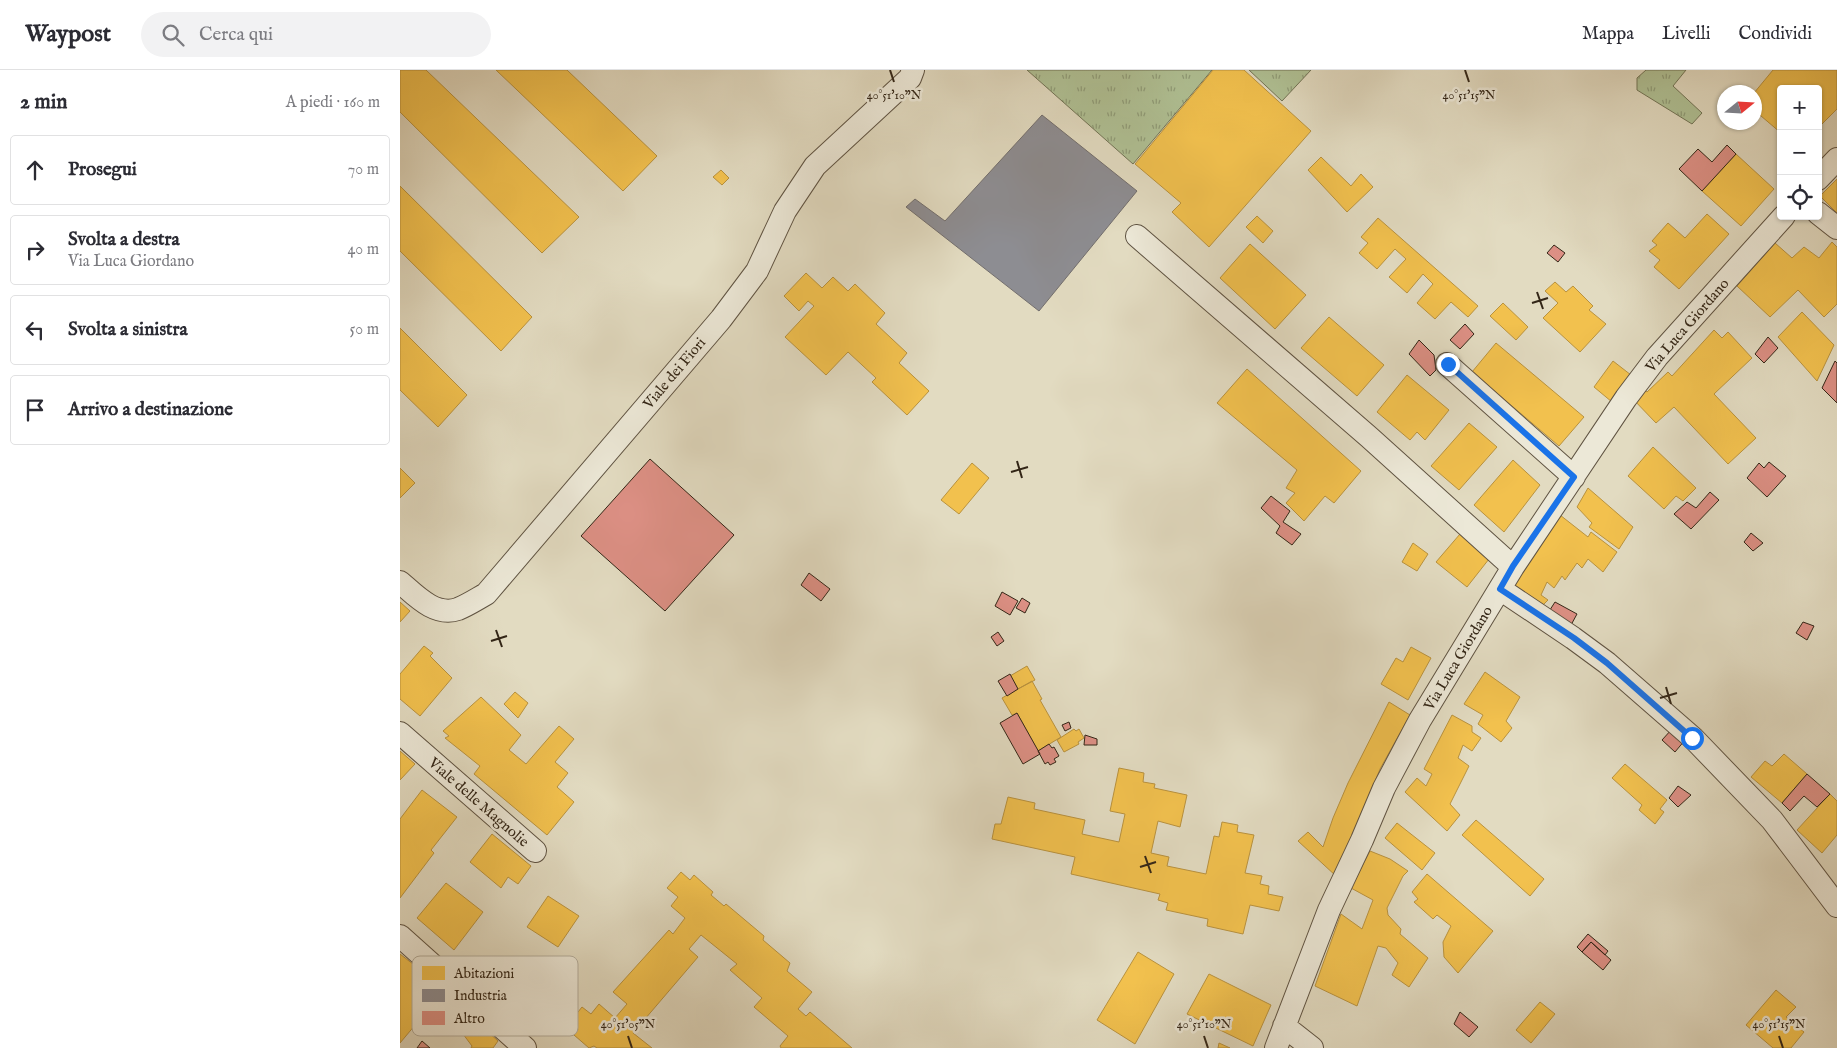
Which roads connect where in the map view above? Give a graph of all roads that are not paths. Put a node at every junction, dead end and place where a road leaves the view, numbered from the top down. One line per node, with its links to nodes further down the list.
1 (913, 70): 11 (street, Viale dei Fiori)
2 (1837, 159): 3 (street)
3 (1822, 175)
4 (1822, 215): 6 (street)
5 (1780, 220): 9 (street, Via Luca Giordano)
6 (1837, 228)
7 (1137, 236): 10 (street)
8 (1448, 364): 9 (street)
9 (1574, 477): 10 (street, Via Luca Giordano)
10 (1513, 566): 12 (street, Via Luca Giordano)
11 (400, 582)
12 (1500, 589): 15 (street); 18 (street, Via Luca Giordano)
13 (400, 733): 14 (street, Viale delle Magnolie)
14 (535, 851)
15 (1837, 906)
16 (400, 936): 17 (street)
17 (422, 956)
18 (1284, 1026): 21 (street, Via Luca Giordano); 22 (street)
19 (512, 1036): 20 (street)
20 (525, 1048)
21 (1276, 1048)
22 (1312, 1048)

